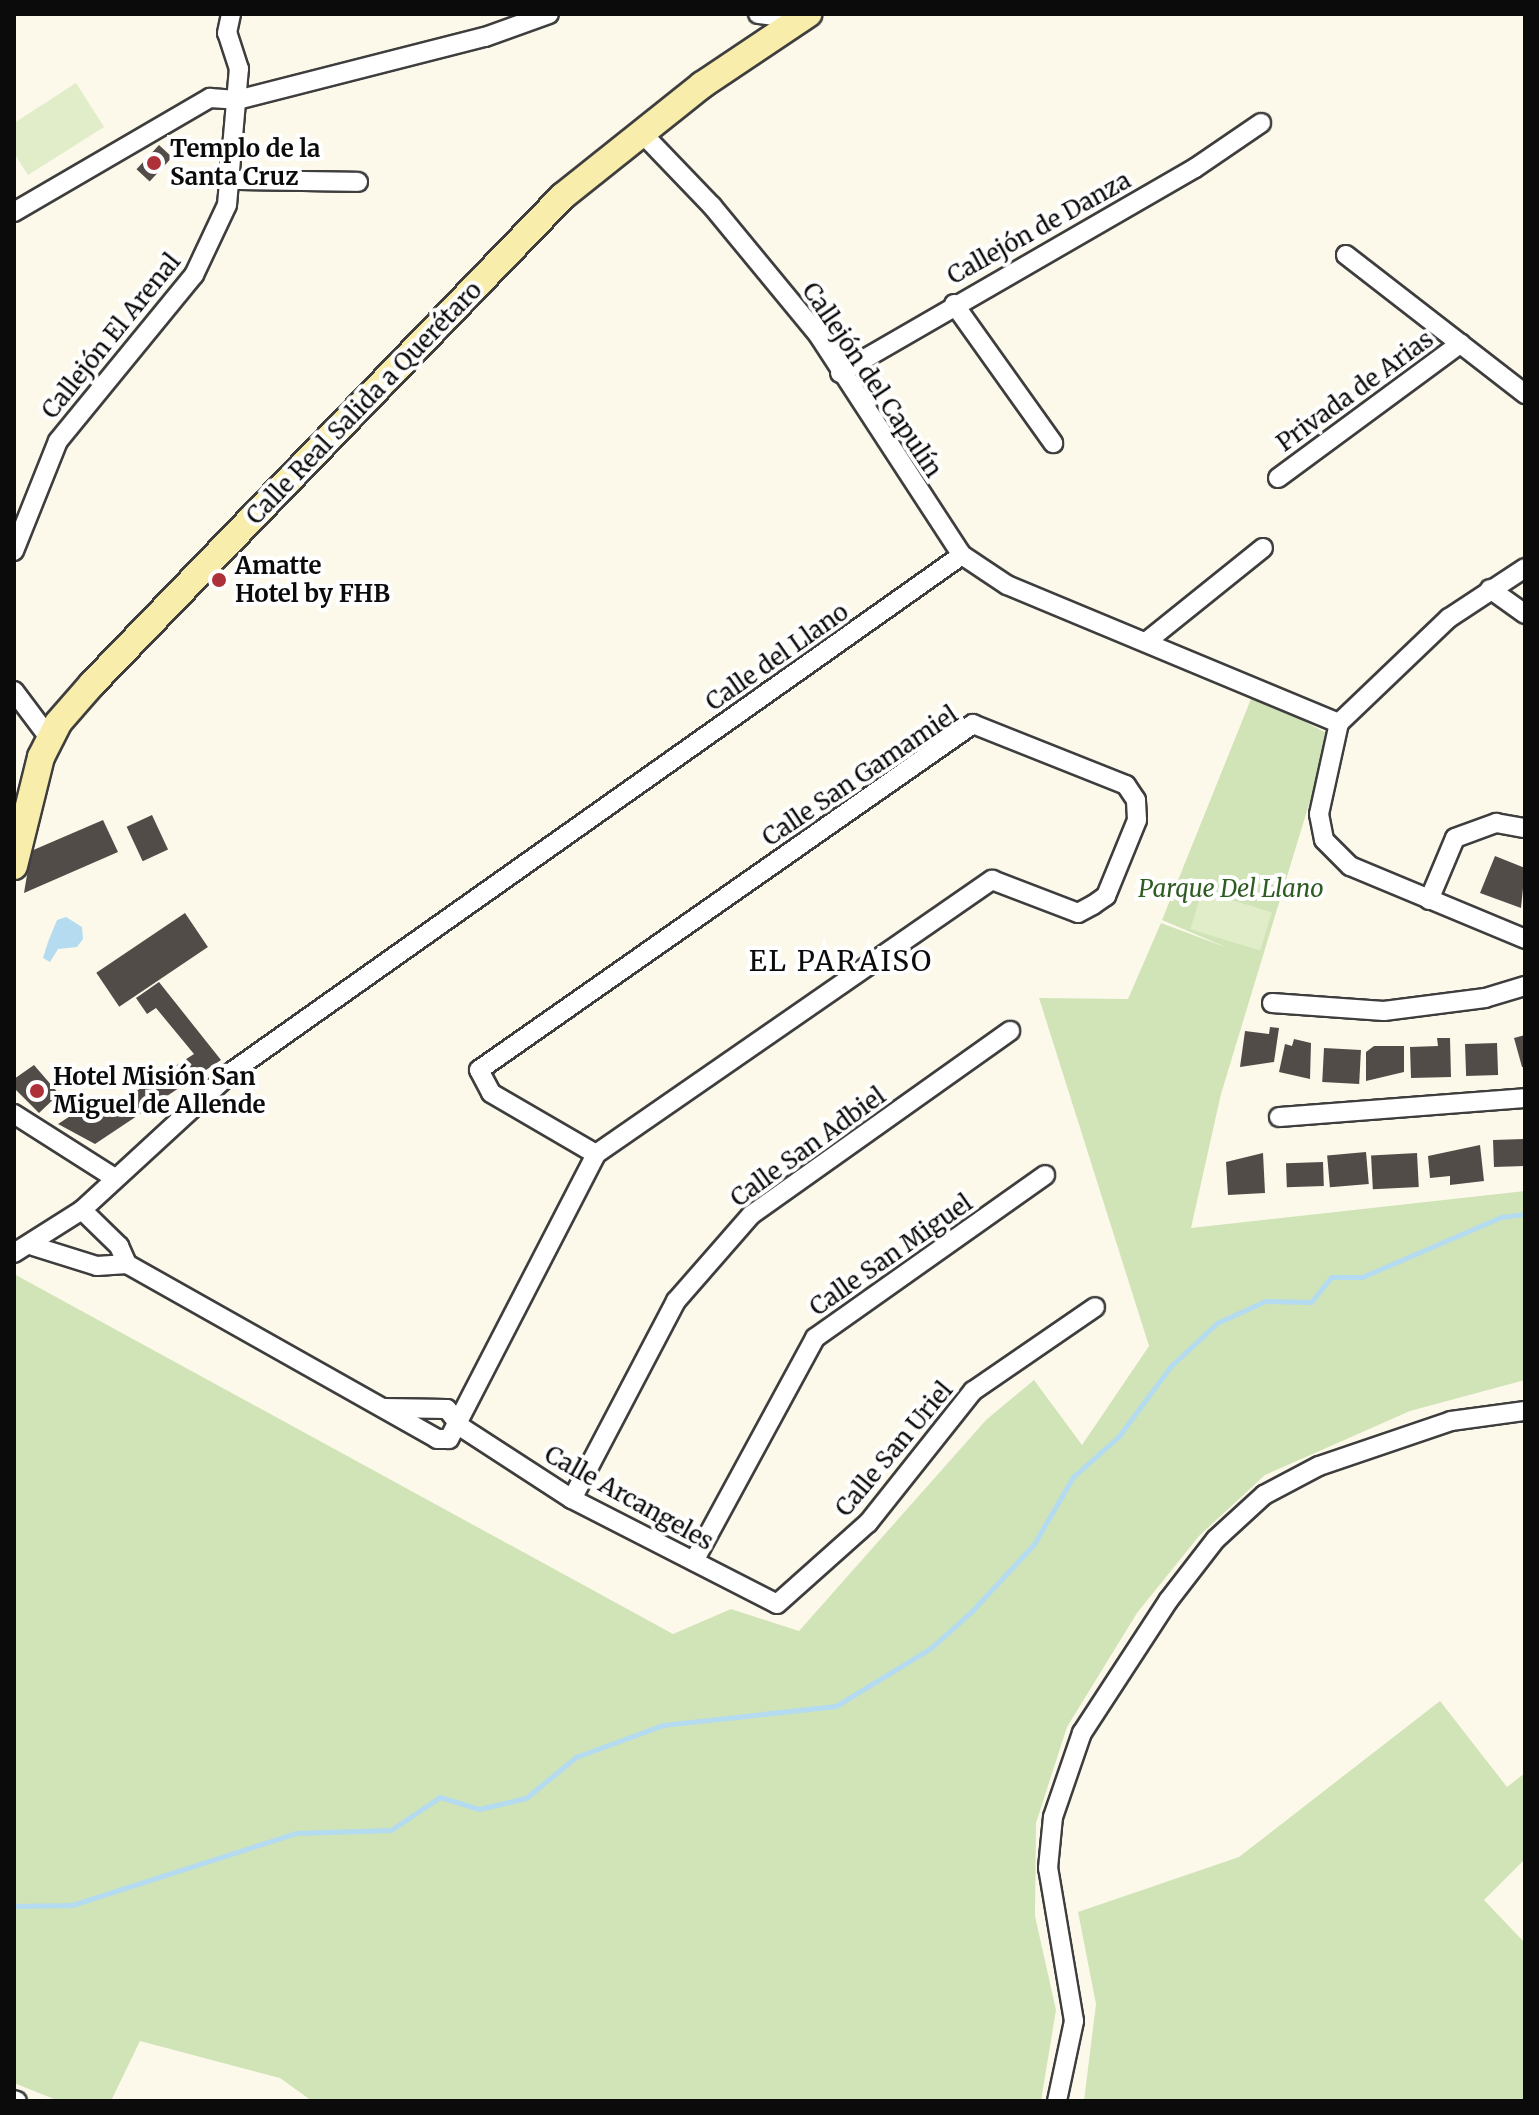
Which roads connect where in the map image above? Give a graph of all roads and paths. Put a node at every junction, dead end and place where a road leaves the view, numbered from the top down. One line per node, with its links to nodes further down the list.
1 (231, 14): 5 (street, Callejón El Arenal)
2 (549, 14): 5 (street)
3 (758, 14): 4 (street)
4 (803, 17): 7 (street, Calle Real Salida a Querétaro)
5 (237, 100): 8 (street, Callejón El Arenal); 10 (street)
6 (1261, 123): 12 (street, Callejón de Danza)
7 (640, 131): 14 (street, Callejón del Capulín); 28 (street, Calle Real Salida a Querétaro)
8 (232, 180): 9 (street); 19 (street, Callejón El Arenal)
9 (358, 182)
10 (14, 212)
11 (1346, 255): 13 (street)
12 (954, 304): 14 (street, Callejón de Danza); 16 (street)
13 (1461, 343): 15 (street); 17 (street, Privada de Arias)
14 (840, 373): 20 (street, Callejón del Capulín)
15 (1525, 394)
16 (1053, 443)
17 (1278, 478)
18 (1263, 548): 24 (street)
19 (14, 551)
20 (962, 555): 24 (street); 41 (street, Calle del Llano)
21 (1525, 568): 22 (street)
22 (1490, 589): 23 (street); 27 (street)
23 (1525, 614)
24 (1146, 642): 27 (street)
25 (14, 691): 26 (street)
26 (21, 722): 28 (street)
27 (1339, 723): 31 (street)
28 (50, 739): 30 (street, Calle Real Salida a Querétaro)
29 (1525, 828): 31 (street)
30 (14, 866)
31 (1429, 900): 32 (street)
32 (1525, 939)
33 (1525, 986): 34 (street)
34 (1272, 1003)
35 (1010, 1031): 50 (street, Calle San Adbiel)
36 (1525, 1098): 38 (street)
37 (14, 1114): 41 (street)
38 (1279, 1117)
39 (596, 1154): 39 (street, Calle San Gamamiel); 49 (street, Calle San Gamamiel)
40 (1045, 1175): 51 (street, Calle San Miguel)
41 (115, 1178): 42 (street, Calle del Llano)
42 (82, 1210): 43 (street, Calle del Llano); 45 (street, Calle Arcangeles)
43 (33, 1246): 44 (street, Calle del Llano); 45 (street, Calle Arcangeles)
44 (14, 1253)
45 (127, 1264): 47 (street, Calle Arcangeles)
46 (1095, 1307): 52 (street, Calle San Uriel)
47 (381, 1408): 49 (street, Calle Arcangeles); 49 (street, Calle Arcangeles)
48 (1525, 1411): 53 (street)
49 (461, 1427): 50 (street, Calle Arcangeles)
50 (572, 1499): 51 (street, Calle Arcangeles)
51 (694, 1561): 52 (street, Calle Arcangeles)
52 (777, 1604)
53 (1057, 2101)

